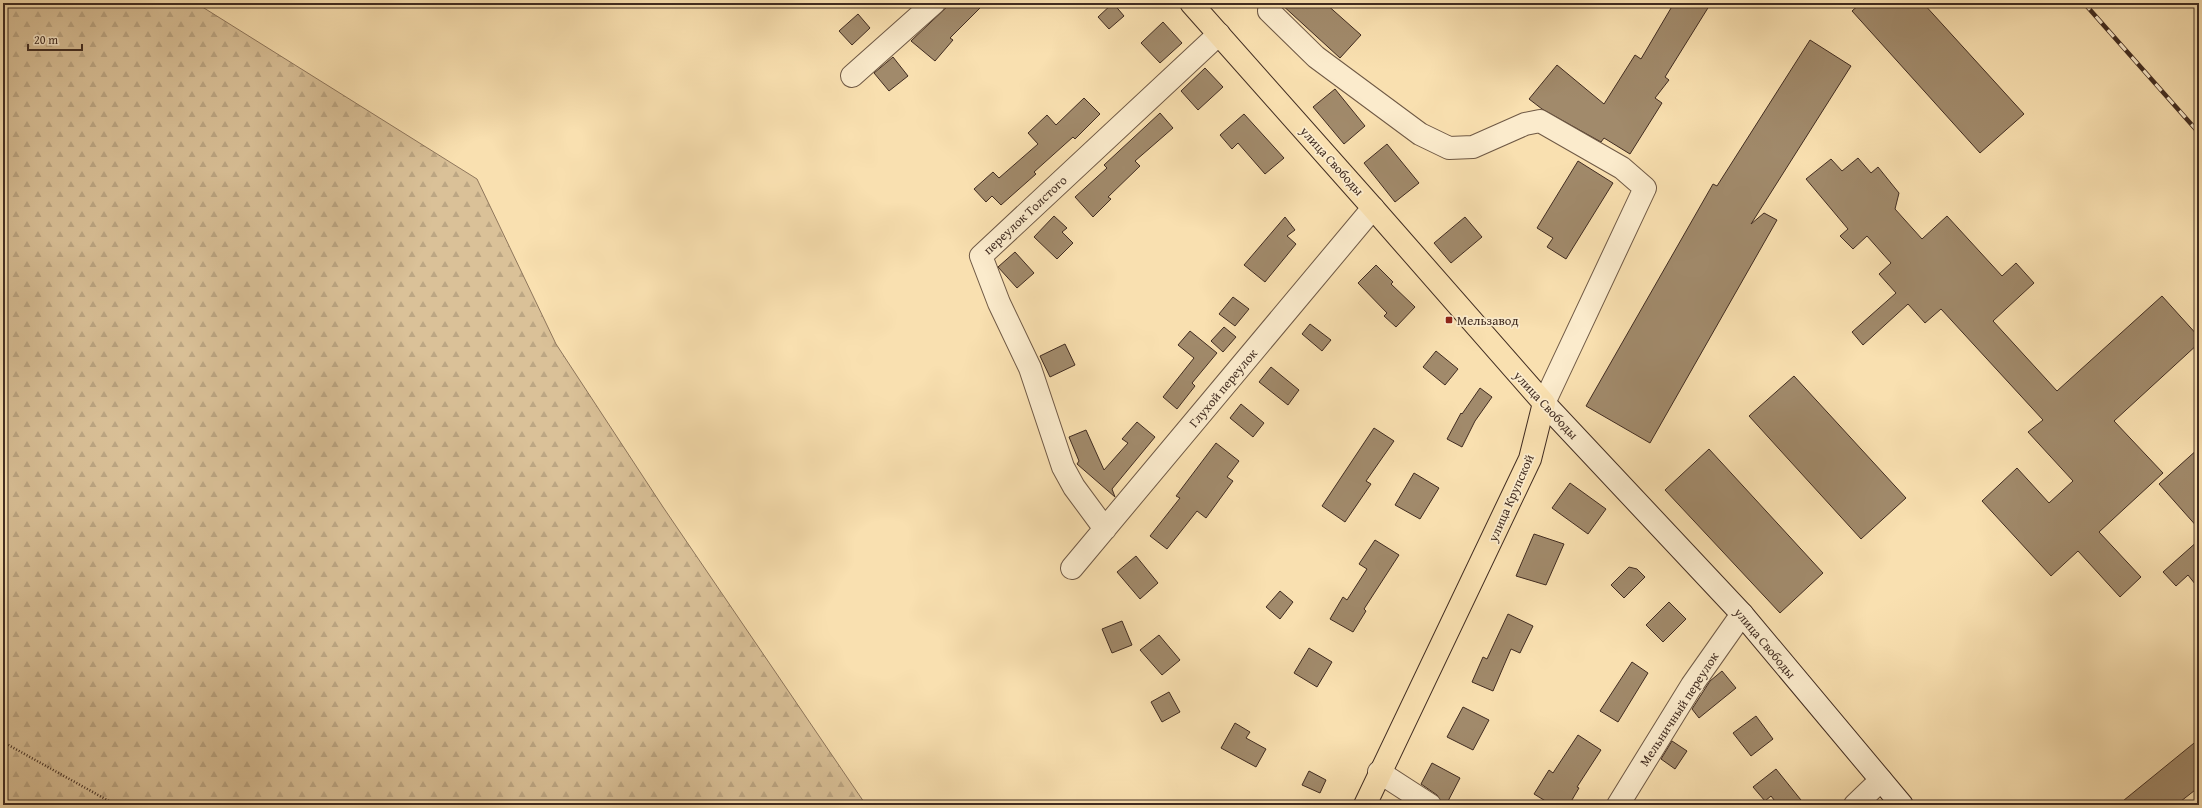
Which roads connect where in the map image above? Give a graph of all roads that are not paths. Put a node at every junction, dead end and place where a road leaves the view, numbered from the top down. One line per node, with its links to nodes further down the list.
1 (934, 3): 5 (street)
2 (1190, 3): 4 (main road, улица Свободы)
3 (1269, 11): 7 (street, улица Крупской)
4 (1219, 34): 6 (main road, улица Свободы); 8 (street, переулок Толстого)
5 (852, 76)
6 (1373, 208): 7 (main road, улица Свободы); 8 (street, Глухой переулок)
7 (1544, 403): 10 (street, улица Свободы); 11 (main road, улица Крупской)
8 (1105, 529): 9 (street, Глухой переулок)
9 (1072, 568)
10 (1742, 614): 12 (street, улица Свободы); 15 (street, Мельничный переулок)
11 (1380, 772): 13 (main road, улица Крупской); 14 (street)
12 (1881, 780): 16 (street); 17 (street, улица Свободы)
13 (1365, 805)
14 (1430, 805)
15 (1618, 805)
16 (1855, 805)
17 (1902, 805)

